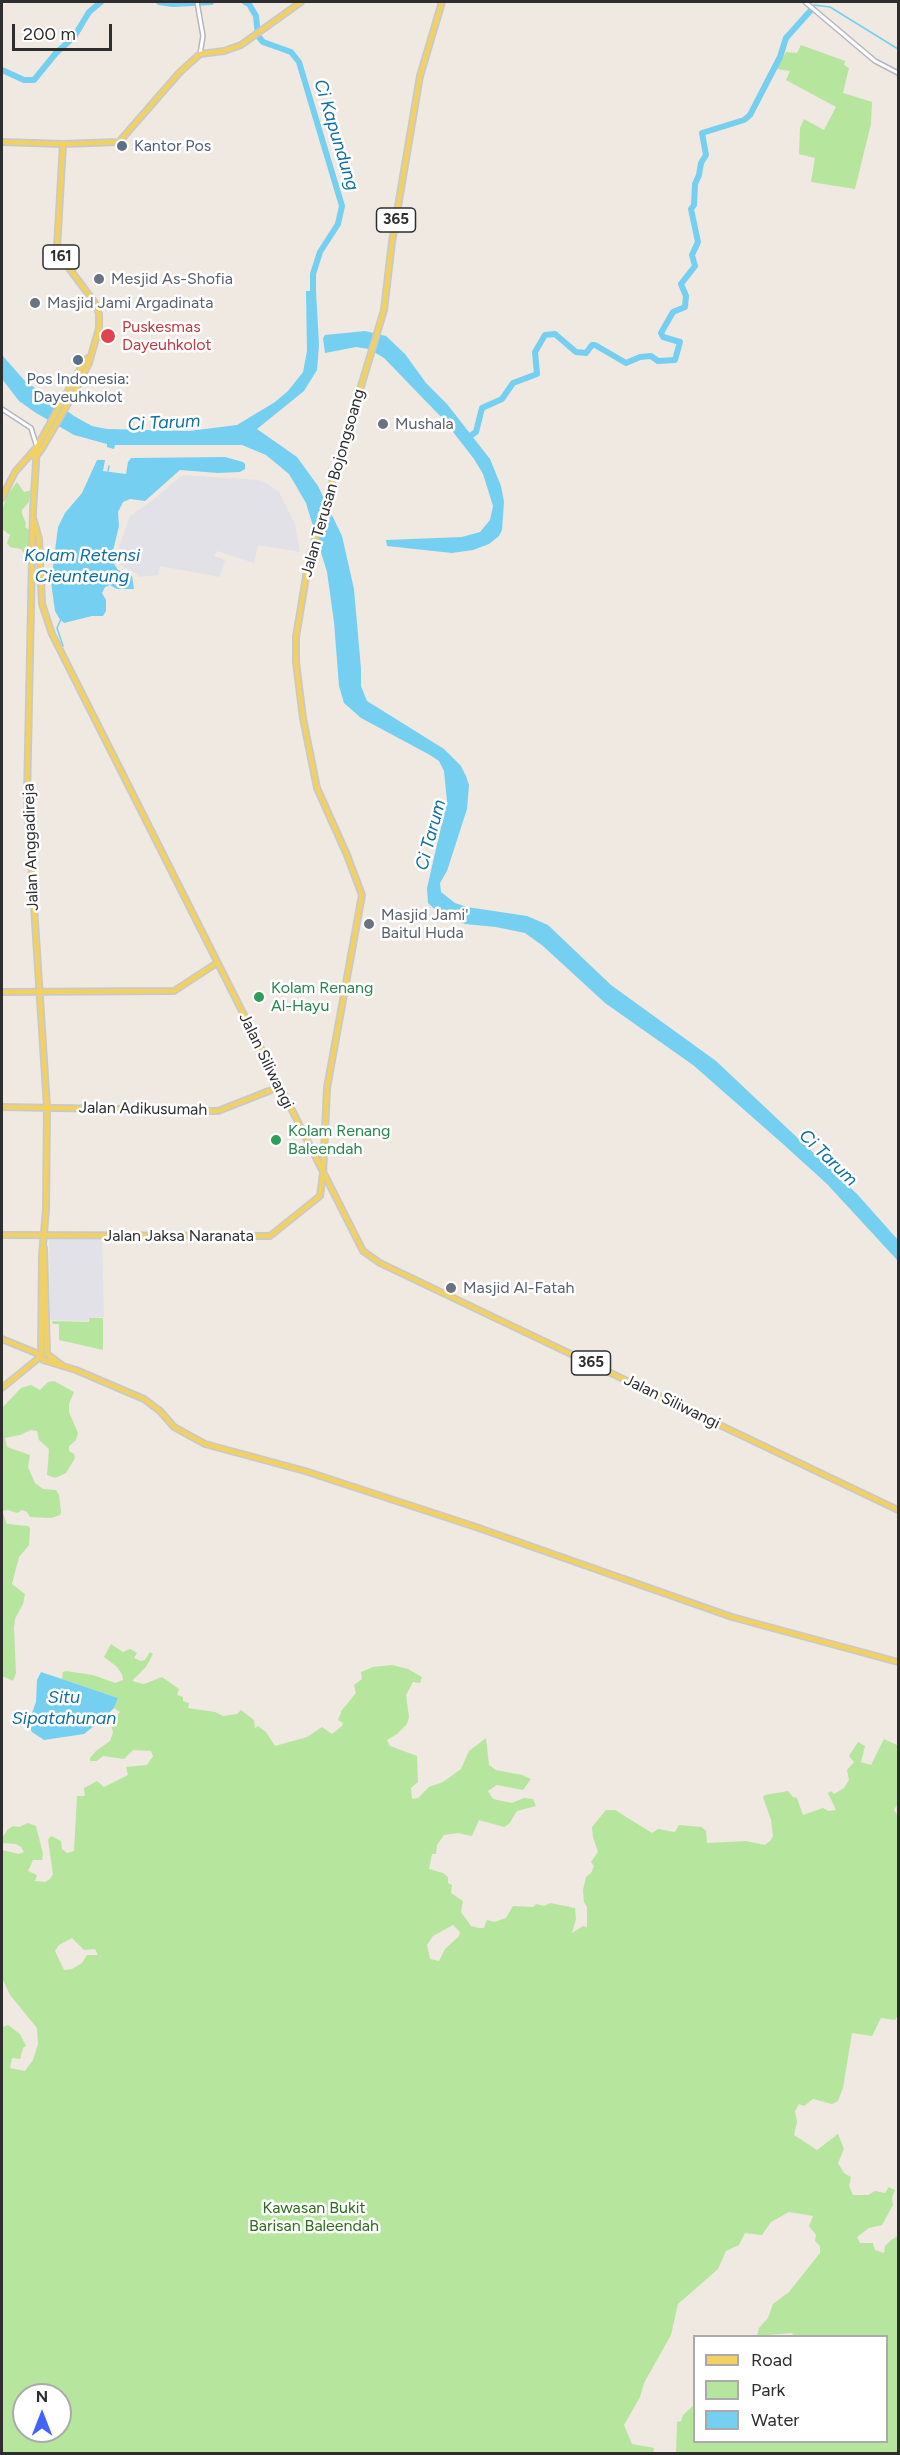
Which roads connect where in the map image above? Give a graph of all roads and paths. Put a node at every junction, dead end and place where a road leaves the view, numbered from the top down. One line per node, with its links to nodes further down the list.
1 (301, 2): 5 (main road)
2 (442, 2): 22 (main road, Jalan Terusan Bojongsoang / 365)
3 (805, 2): 6 (street)
4 (198, 4): 5 (street)
5 (200, 54): 8 (main road)
6 (898, 73)
7 (2, 142): 8 (main road)
8 (63, 144): 10 (main road, 161)
9 (2, 409): 11 (street)
10 (53, 424): 11 (main road, 161); 12 (main road, 161)
11 (37, 447): 12 (main road, Jalan Anggadireja); 13 (main road, 161)
12 (38, 454): 13 (main road); 15 (main road, Jalan Anggadireja)
13 (31, 456): 14 (main road, 161)
14 (2, 498)
15 (34, 522): 16 (main road, Jalan Siliwangi); 18 (main road, Jalan Anggadireja)
16 (217, 963): 18 (main road); 19 (main road, Jalan Siliwangi)
17 (2, 992): 18 (main road)
18 (39, 993): 21 (main road, Jalan Anggadireja)
19 (279, 1087): 21 (main road, Jalan Adikusumah); 23 (main road, Jalan Siliwangi)
20 (2, 1107): 21 (main road, Jalan Adikusumah)
21 (47, 1107): 28 (main road, Jalan Anggadireja)
22 (324, 1145): 23 (main road); 24 (main road, Jalan Terusan Bojongsoang / 365)
23 (311, 1150): 24 (main road, Jalan Siliwangi)
24 (323, 1174): 25 (main road, Jalan Siliwangi / 365); 26 (main road)
25 (333, 1193): 26 (main road); 32 (main road, Jalan Siliwangi / 365)
26 (320, 1196): 28 (main road, Jalan Jaksa Naranata)
27 (2, 1235): 28 (main road, Jalan Jaksa Naranata)
28 (44, 1236): 30 (main road, Jalan Anggadireja)
29 (2, 1339): 30 (main road)
30 (44, 1356): 31 (main road); 33 (main road)
31 (2, 1388)
32 (898, 1510)
33 (898, 1662)

